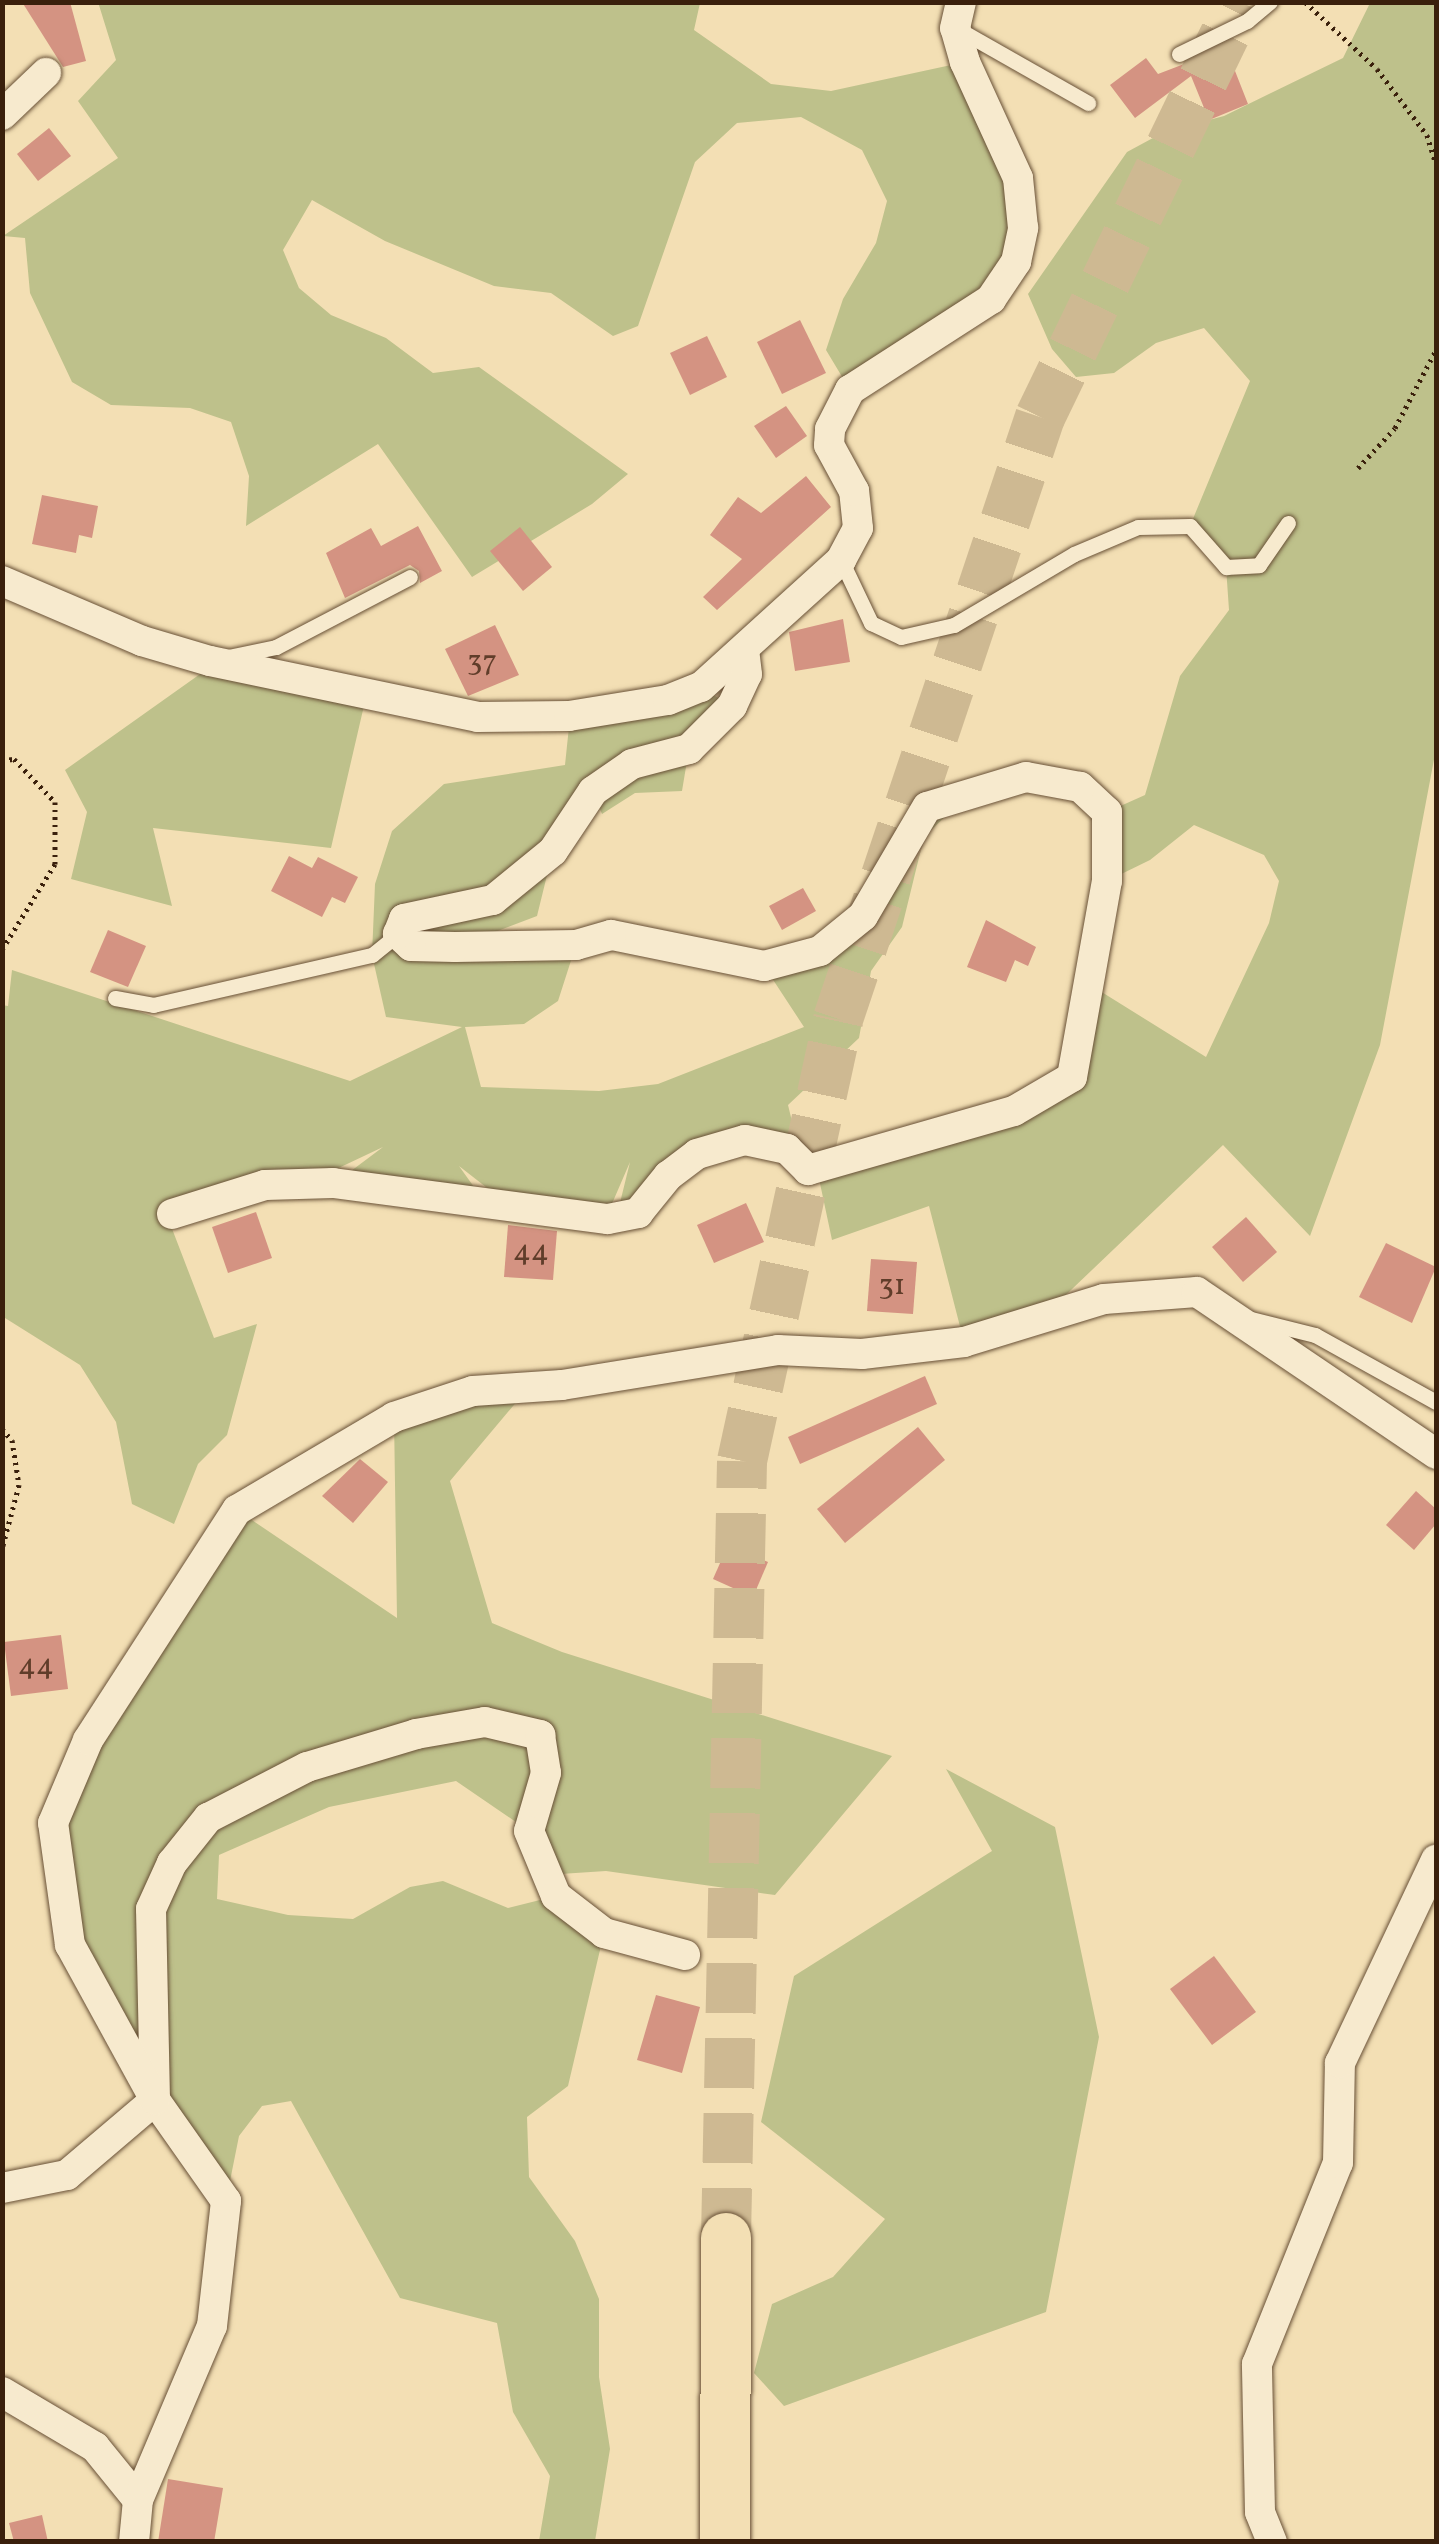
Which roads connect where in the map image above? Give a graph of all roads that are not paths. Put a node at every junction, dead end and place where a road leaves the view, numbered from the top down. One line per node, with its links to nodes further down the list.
1 (1270, 2): 3 (lane)
2 (958, 15): 5 (lane); 8 (street)
3 (1178, 54)
4 (46, 73): 6 (street)
5 (1088, 102)
6 (2, 115)
7 (1288, 524): 8 (lane)
8 (842, 560): 11 (street)
9 (410, 577): 12 (lane)
10 (2, 581): 12 (street)
11 (744, 651): 12 (street); 13 (street)
12 (210, 661)
13 (398, 934): 14 (lane); 15 (street)
14 (115, 998)
15 (172, 1214)
16 (1233, 1315): 17 (lane); 18 (street); 21 (street)
17 (1436, 1402)
18 (1436, 1454)
19 (1436, 1860): 28 (street)
20 (685, 1955): 21 (street)
21 (155, 2100): 22 (street); 25 (street)
22 (2, 2188)
23 (726, 2238): 27 (highway)
24 (2, 2392): 25 (street)
25 (138, 2500): 26 (street)
26 (134, 2542)
27 (724, 2542)
28 (1272, 2542)

